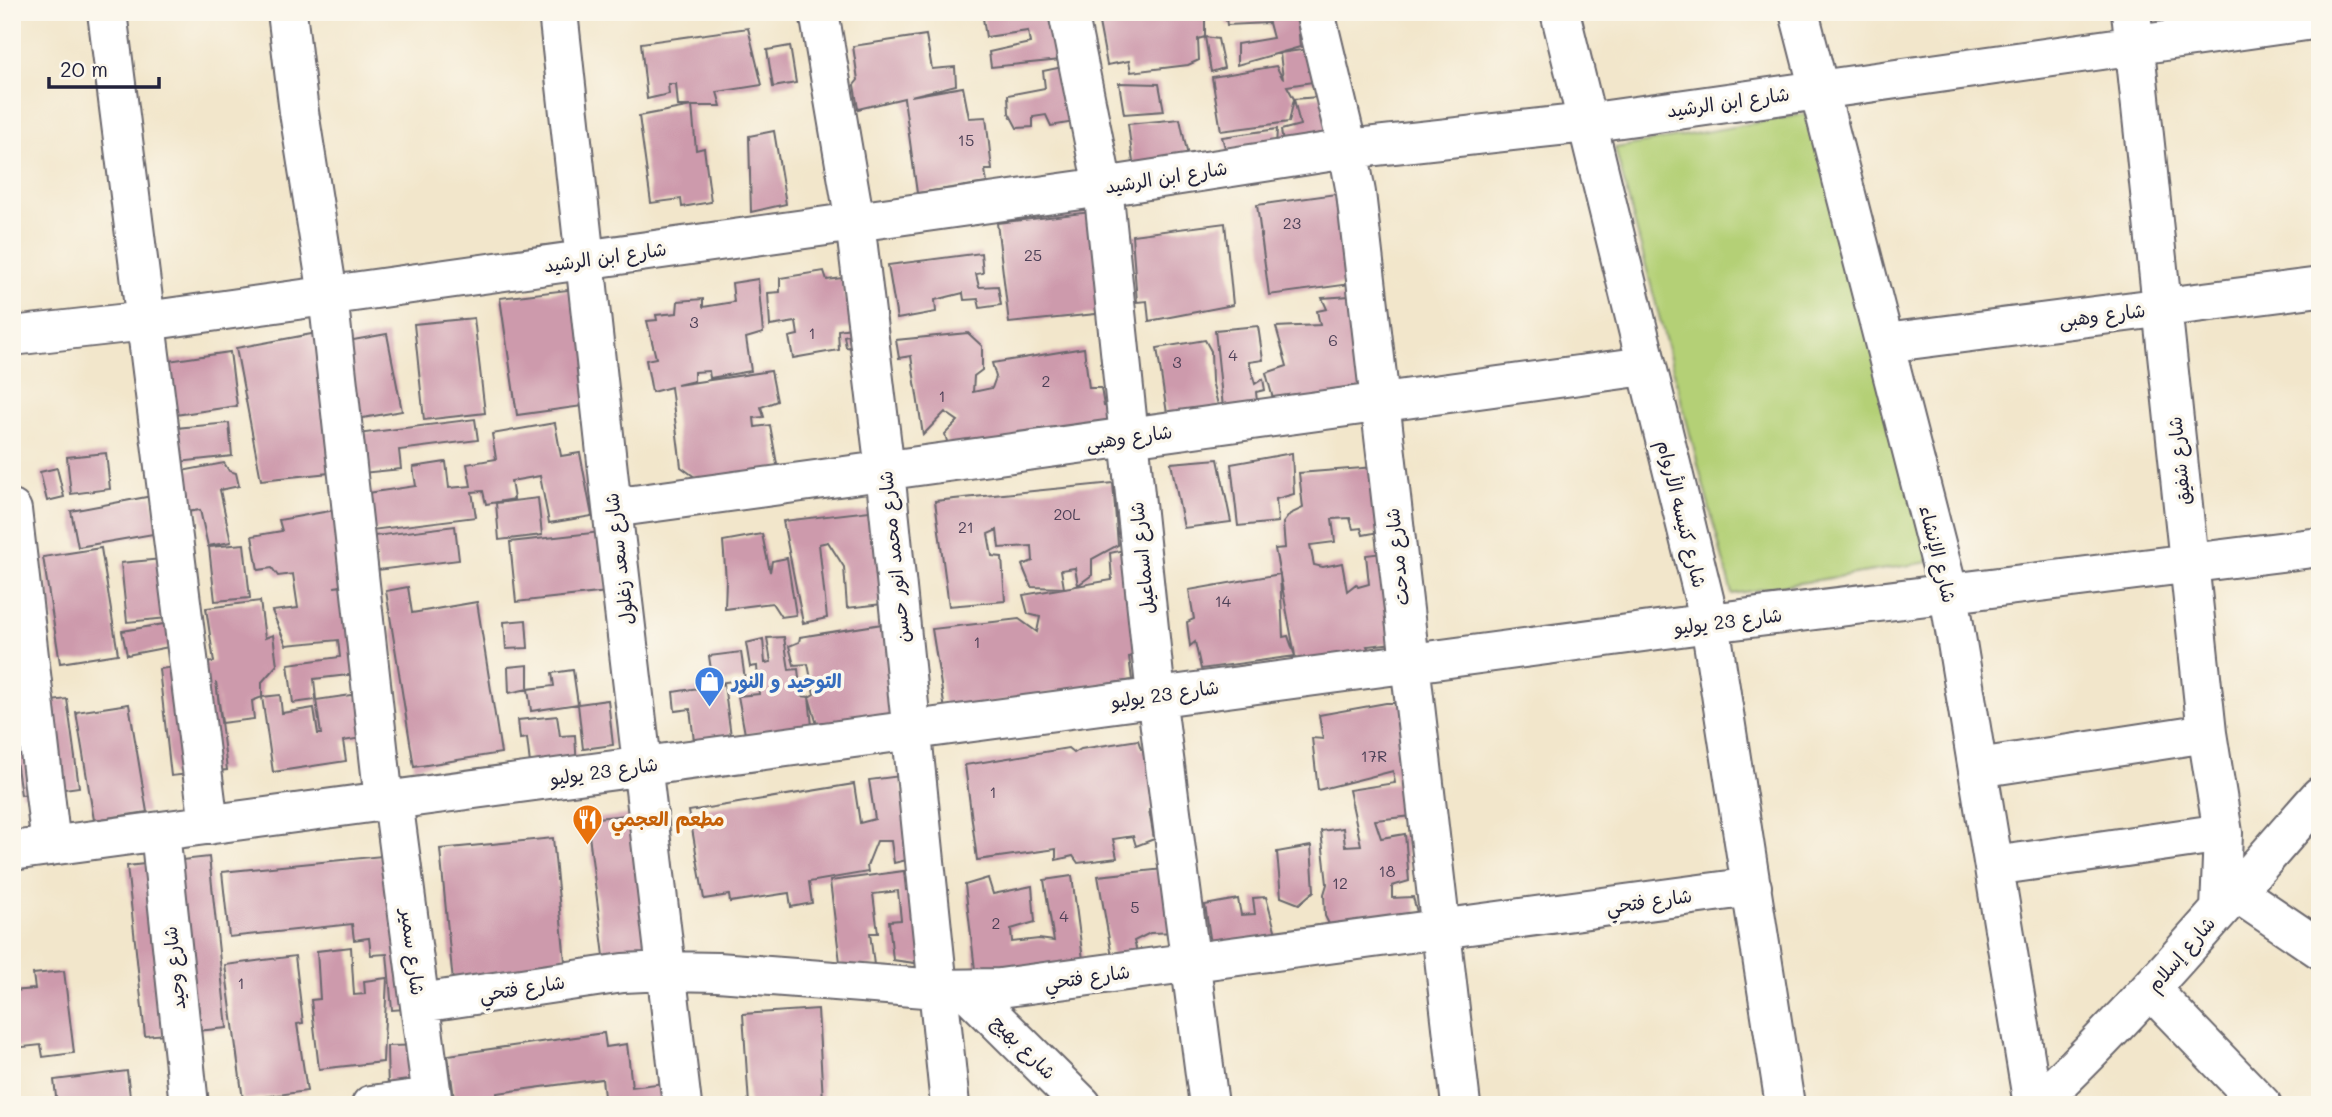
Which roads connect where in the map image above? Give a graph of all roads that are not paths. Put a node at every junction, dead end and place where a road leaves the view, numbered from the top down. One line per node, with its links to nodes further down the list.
1 (107, 12): 20 (street)
2 (287, 12): 18 (street, شارع سمير)
3 (819, 12): 15 (street, شارع محمد انور حسن)
4 (1068, 12): 14 (street, شارع اسماعيل)
5 (1315, 12): 13 (street, شارع مدحت)
6 (1560, 12): 12 (street, شارع كنيسه الأروام)
7 (1799, 12): 11 (street, شارع الإنشاء)
8 (565, 13): 16 (street, شارع سعد زغلول)
9 (2320, 19): 10 (street, شارع ابن الرشيد)
10 (2134, 29): 11 (street, شارع ابن الرشيد); 19 (street, شارع شفيق)
11 (1820, 89): 12 (street, شارع ابن الرشيد); 22 (street, شارع الإنشاء)
12 (1586, 123): 13 (street, شارع ابن الرشيد); 23 (street, شارع كنيسه الأروام)
13 (1348, 149): 14 (street, شارع ابن الرشيد); 24 (street, شارع مدحت)
14 (1103, 187): 15 (street, شارع ابن الرشيد); 25 (street, شارع اسماعيل)
15 (855, 222): 16 (street, شارع ابن الرشيد); 26 (street, شارع محمد انور حسن)
16 (585, 260): 18 (street, شارع ابن الرشيد); 27 (street, شارع سعد زغلول)
17 (2320, 287): 19 (street, شارع وهبى)
18 (328, 295): 20 (street, شارع ابن الرشيد); 40 (street, شارع سمير)
19 (2163, 308): 22 (street, شارع وهبى); 30 (street, شارع شفيق)
20 (146, 321): 21 (street, شارع ابن الرشيد); 41 (street)
21 (12, 337)
22 (1885, 343): 31 (street, شارع الإنشاء)
23 (1645, 366): 24 (street, شارع وهبى); 32 (street, شارع كنيسه الأروام)
24 (1380, 402): 25 (street, شارع وهبى); 33 (street, شارع مدحت)
25 (1130, 437): 26 (street, شارع وهبى); 34 (street, شارع اسماعيل)
26 (885, 471): 27 (street, شارع وهبى); 35 (street, شارع محمد انور حسن)
27 (612, 508): 37 (street, شارع سعد زغلول)
28 (12, 510): 44 (street)
29 (2320, 547): 30 (street, شارع 23 يوليو)
30 (2190, 563): 31 (street, شارع 23 يوليو); 36 (street, شارع شفيق)
31 (1950, 594): 32 (street, شارع 23 يوليو); 38 (street, شارع الإنشاء)
32 (1710, 622): 33 (street, شارع 23 يوليو); 47 (street, شارع كنيسه الأروام)
33 (1409, 662): 34 (street, شارع 23 يوليو); 49 (street, شارع مدحت)
34 (1156, 695): 35 (street, شارع 23 يوليو); 51 (street, شارع اسماعيل)
35 (912, 729): 37 (street, شارع 23 يوليو); 53 (street, شارع محمد انور حسن)
36 (2207, 733): 38 (street); 43 (street, شارع شفيق)
37 (644, 765): 40 (street, شارع 23 يوليو); 52 (street, شارع سعد زغلول)
38 (1978, 768): 46 (street, شارع الإنشاء)
39 (2320, 796): 48 (street, شارع إسلام)
40 (389, 800): 41 (street, شارع 23 يوليو); 55 (street, شارع سمير)
41 (209, 825): 42 (street, شارع 23 يوليو)
42 (160, 832): 44 (street, شارع 23 يوليو); 57 (street, شارع وحيد)
43 (2222, 833): 46 (street); 48 (street, شارع شفيق)
44 (51, 846): 45 (street, شارع 23 يوليو)
45 (12, 851)
46 (1994, 866): 65 (street, شارع الإنشاء)
47 (1752, 887): 49 (street, شارع فتحي); 64 (street, شارع كنيسه الأروام)
48 (2228, 901): 50 (street); 54 (street, شارع إسلام)
49 (1440, 929): 51 (street, شارع فتحي); 63 (street, شارع مدحت)
50 (2320, 949)
51 (1191, 962): 53 (street, شارع فتحي); 62 (street, شارع اسماعيل)
52 (666, 971): 53 (street, شارع فتحي); 55 (street, شارع فتحي); 59 (street, شارع سعد زغلول)
53 (951, 989): 60 (street, شارع محمد انور حسن); 61 (street, شارع بهيج)
54 (2150, 989): 65 (street, شارع إسلام); 66 (street)
55 (420, 1003): 56 (street, شارع سمير)
56 (432, 1101): 58 (street)
57 (189, 1105)
58 (371, 1105)
59 (682, 1105)
60 (950, 1105)
61 (1082, 1105)
62 (1209, 1105)
63 (1461, 1105)
64 (1785, 1105)
65 (2034, 1105)
66 (2262, 1105)

